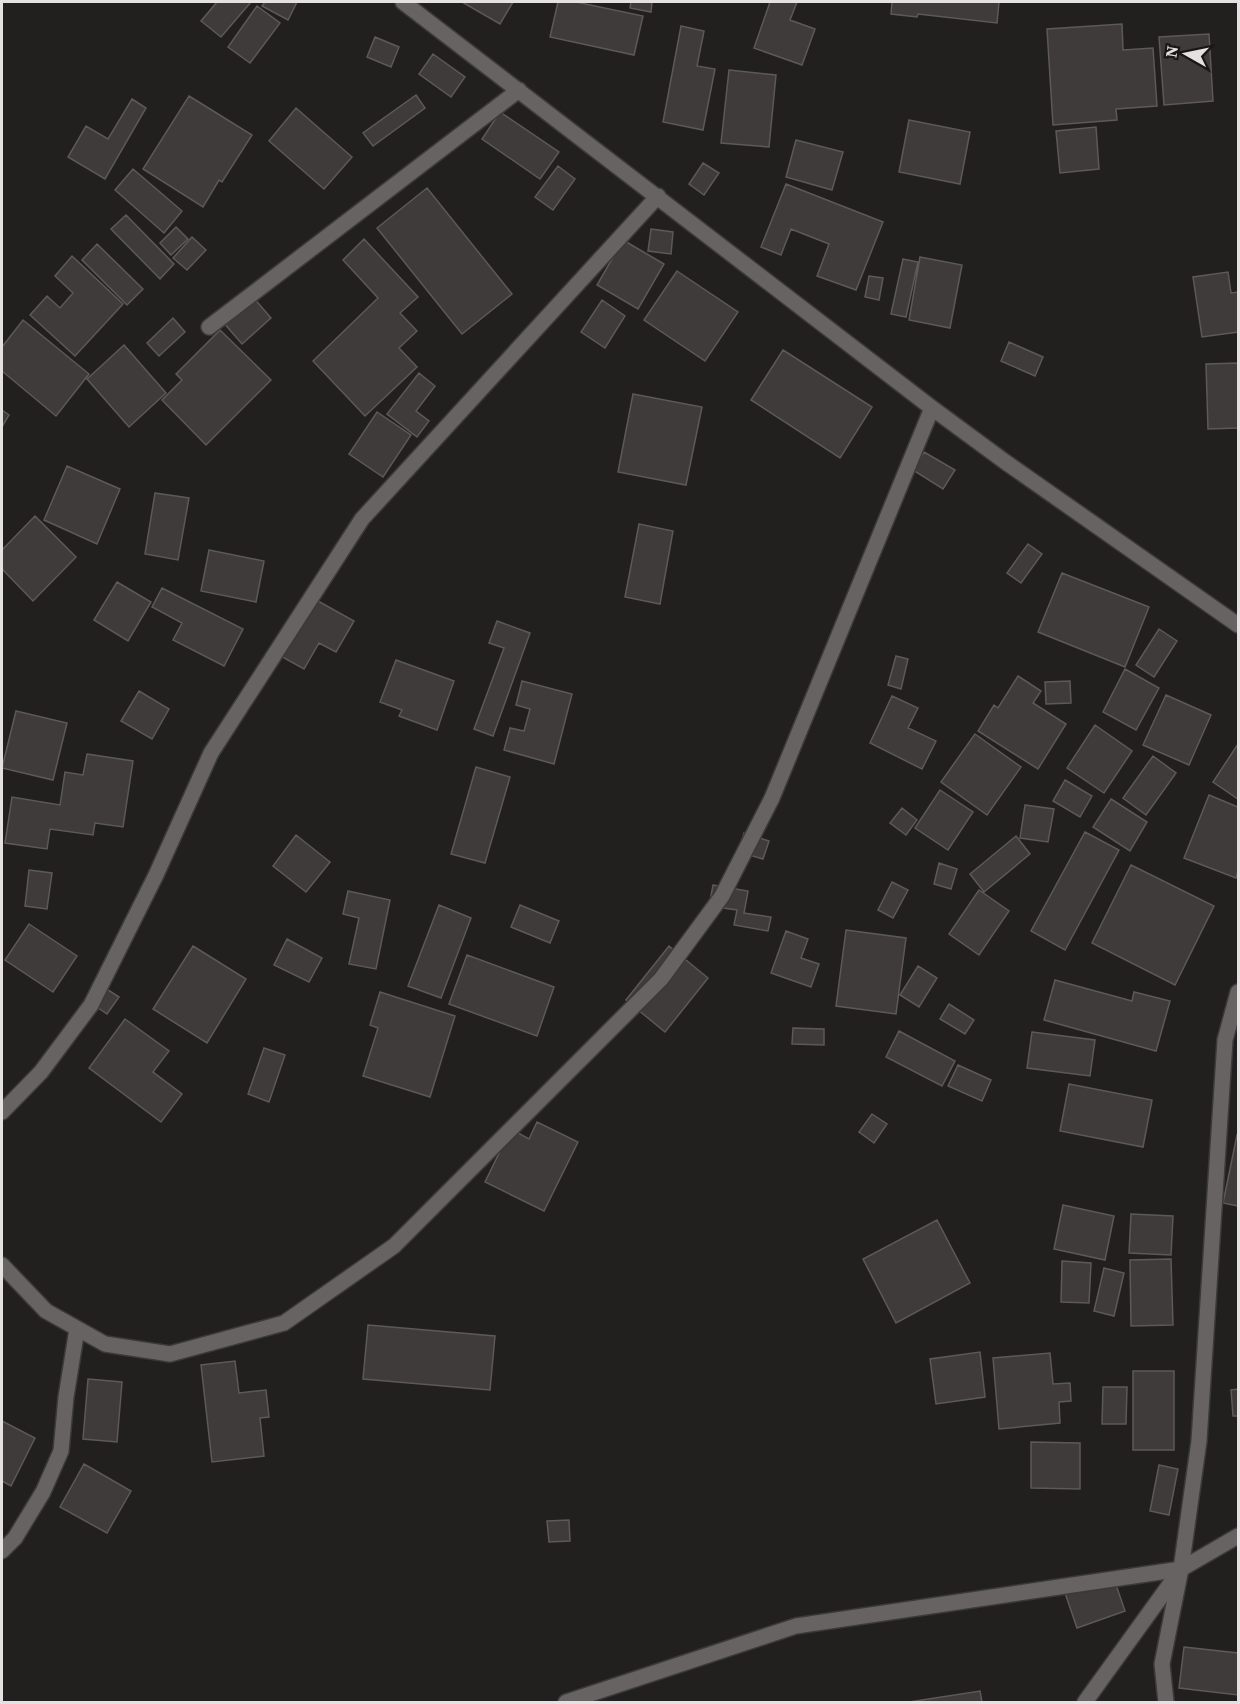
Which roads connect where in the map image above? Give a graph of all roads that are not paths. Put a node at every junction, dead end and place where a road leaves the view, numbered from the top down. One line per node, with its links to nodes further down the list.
1 (404, 2): 2 (street)
2 (519, 90): 3 (street); 4 (street)
3 (658, 196): 5 (street); 8 (street)
4 (209, 327)
5 (932, 408): 6 (street); 10 (street)
6 (1239, 626)
7 (1239, 992): 13 (street)
8 (2, 1112)
9 (2, 1265): 10 (street)
10 (76, 1329): 12 (street)
11 (1239, 1536): 13 (street)
12 (2, 1551)
13 (1181, 1569): 14 (street); 15 (street); 16 (street)
14 (566, 1702)
15 (1085, 1702)
16 (1166, 1702)

